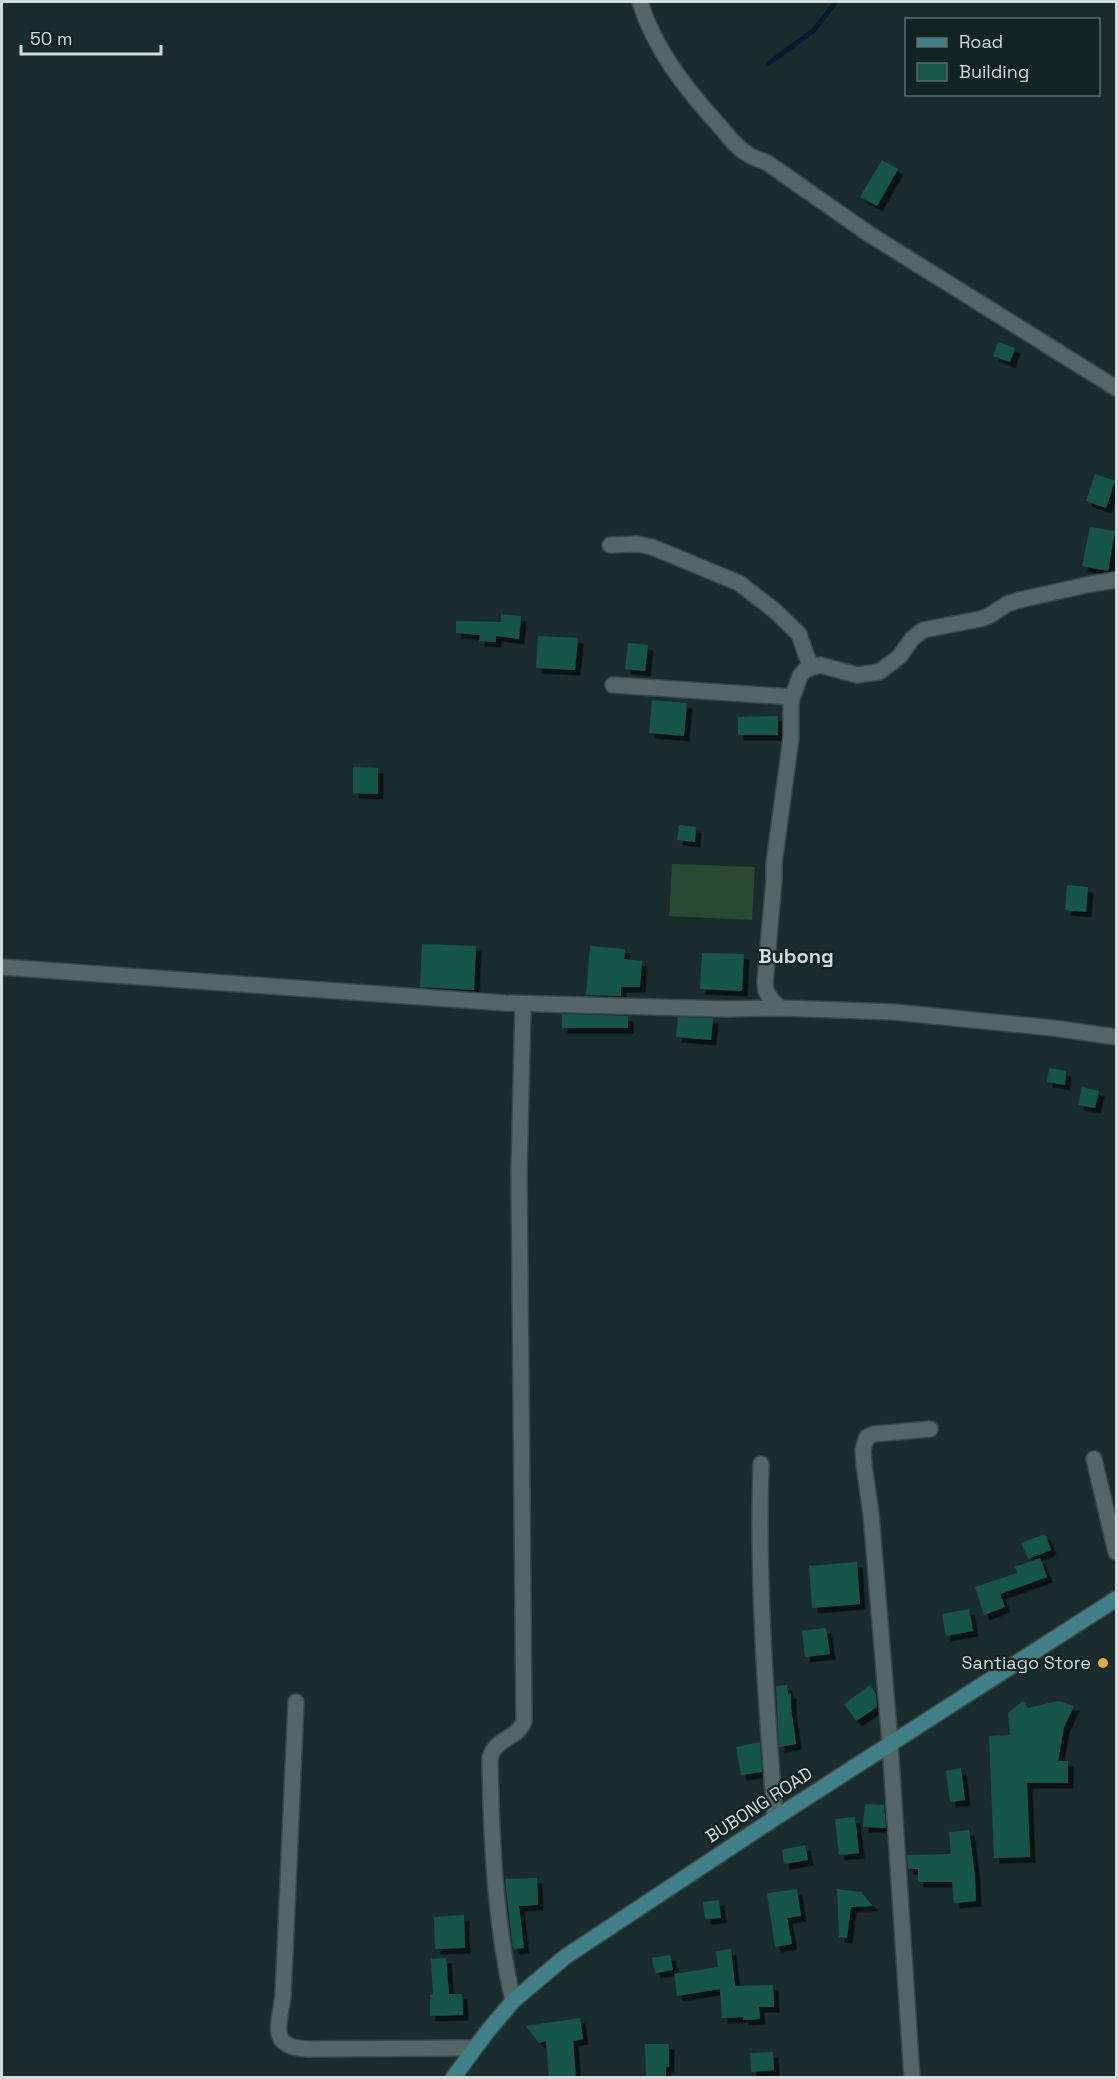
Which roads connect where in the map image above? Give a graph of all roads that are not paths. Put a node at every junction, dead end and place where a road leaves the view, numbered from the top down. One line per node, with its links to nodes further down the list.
1 (640, 2): 2 (street)
2 (1116, 388)
3 (610, 545): 5 (street)
4 (1116, 580): 5 (street)
5 (812, 666): 7 (street)
6 (614, 685): 7 (street)
7 (792, 697): 10 (street)
8 (2, 967): 9 (street)
9 (523, 1004): 10 (street); 20 (street)
10 (780, 1008): 11 (street)
11 (1116, 1037)
12 (930, 1429): 18 (street)
13 (1094, 1459): 15 (street)
14 (761, 1464): 19 (street)
15 (1116, 1552)
16 (1116, 1599): 18 (main road, BUBONG ROAD)
17 (296, 1702): 21 (street)
18 (890, 1743): 19 (main road, BUBONG ROAD); 23 (street)
19 (775, 1818): 20 (main road, BUBONG ROAD)
20 (513, 2001): 21 (main road, BUBONG ROAD)
21 (474, 2048): 22 (main road, BUBONG ROAD)
22 (453, 2078)
23 (912, 2078)

